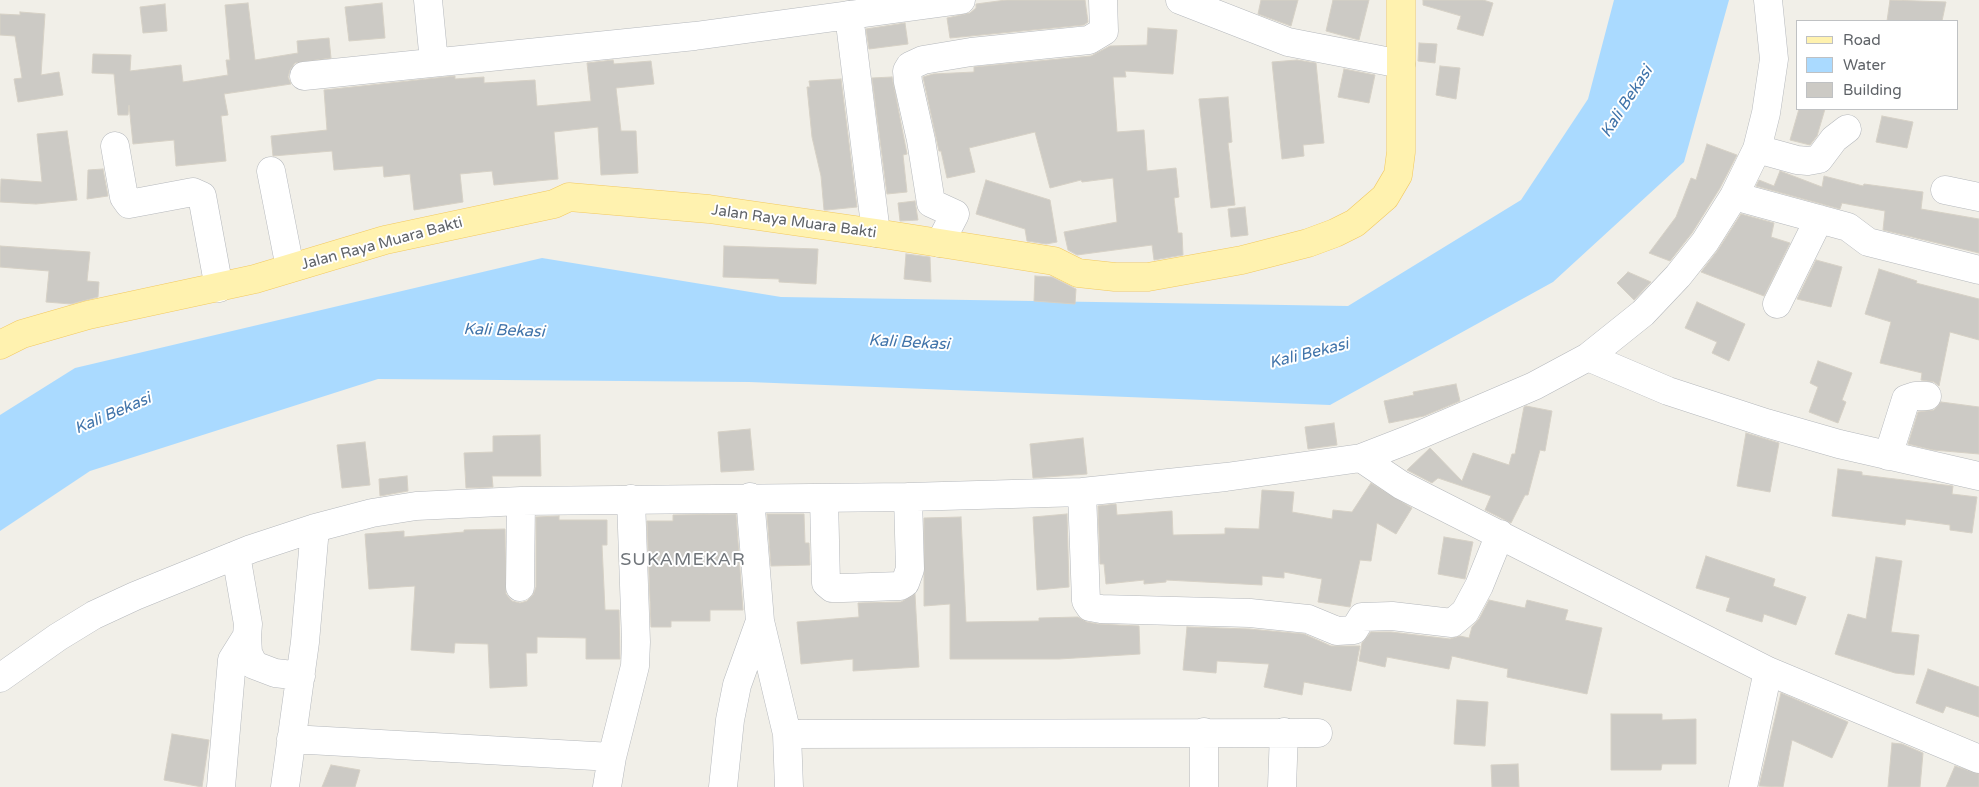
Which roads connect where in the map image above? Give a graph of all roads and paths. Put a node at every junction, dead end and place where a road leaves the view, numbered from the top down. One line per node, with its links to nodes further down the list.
1 (428, 0): 8 (street)
2 (961, 0): 7 (street)
3 (1103, 0): 20 (street)
4 (1180, 0): 9 (street)
5 (1401, 0): 9 (main road, Jalan Raya Muara Bakti)
6 (1768, 0): 13 (street)
7 (849, 15): 8 (street); 19 (street)
8 (434, 62): 10 (street)
9 (1401, 64): 20 (main road, Jalan Raya Muara Bakti)
10 (304, 76)
11 (1847, 129): 13 (street)
12 (115, 146): 23 (street)
13 (1757, 149): 16 (street)
14 (270, 171): 21 (street)
15 (1945, 190): 17 (street)
16 (1734, 196): 18 (street); 26 (street)
17 (1979, 197)
18 (1819, 219): 22 (street); 24 (street)
19 (876, 233): 20 (main road, Jalan Raya Muara Bakti); 21 (main road, Jalan Raya Muara Bakti)
20 (940, 243)
21 (290, 268): 23 (main road, Jalan Raya Muara Bakti)
22 (1979, 270)
23 (219, 288): 25 (main road, Jalan Raya Muara Bakti)
24 (1776, 304)
25 (0, 345)
26 (1588, 357): 28 (street); 29 (street)
27 (1927, 396): 28 (street)
28 (1888, 456): 30 (street)
29 (1361, 458): 31 (street); 38 (street)
30 (1979, 476)
31 (1082, 492): 33 (street); 38 (street)
32 (750, 497): 34 (street); 35 (street); 41 (street)
33 (908, 497): 34 (street); 34 (street)
34 (824, 498)
35 (631, 499): 36 (street); 51 (street)
36 (521, 502): 37 (street); 40 (street)
37 (315, 528): 39 (street); 44 (street)
38 (1500, 534): 43 (street)
39 (236, 555): 42 (street); 45 (street)
40 (520, 587)
41 (760, 621): 49 (street); 56 (street)
42 (247, 636): 44 (street); 53 (street)
43 (1768, 671): 52 (street); 60 (street)
44 (301, 676): 50 (street)
45 (0, 678)
46 (1204, 732): 47 (street); 49 (street); 58 (street)
47 (1284, 732): 48 (street); 59 (street)
48 (1318, 733)
49 (787, 734): 57 (street)
50 (291, 740): 51 (street); 54 (street)
51 (612, 757): 55 (street)
52 (1979, 759)
53 (221, 787)
54 (285, 787)
55 (607, 787)
56 (723, 787)
57 (789, 787)
58 (1204, 787)
59 (1282, 787)
60 (1743, 787)

